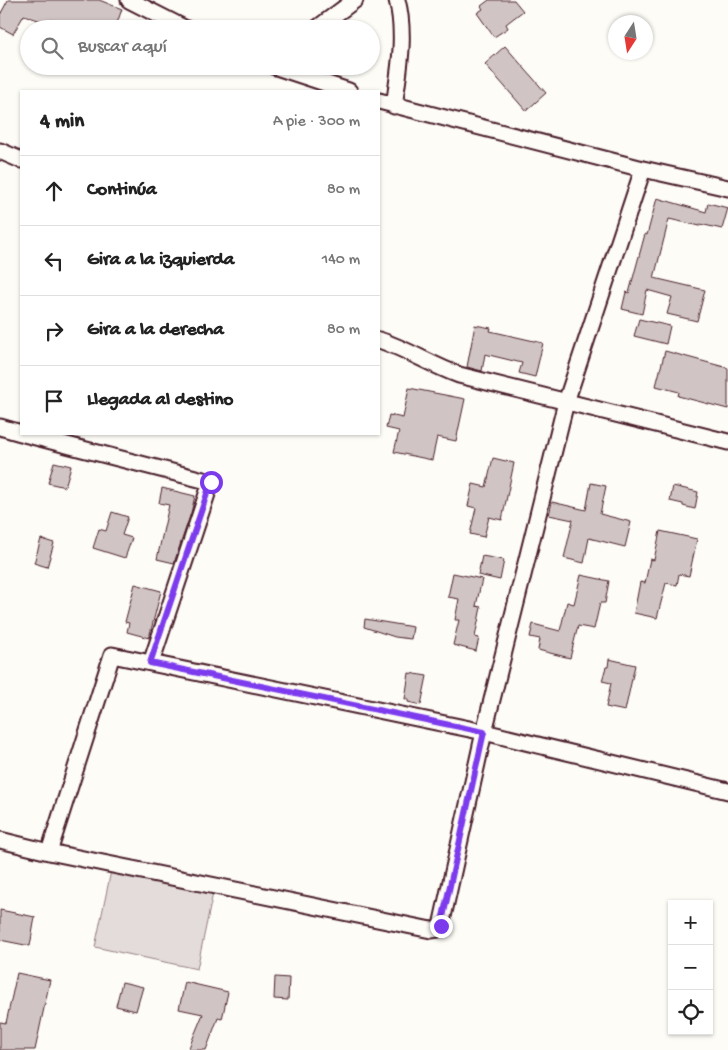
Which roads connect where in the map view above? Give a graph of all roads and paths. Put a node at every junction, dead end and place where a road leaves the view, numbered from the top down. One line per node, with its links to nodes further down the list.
1 (129, 0): 4 (street)
2 (355, 0): 5 (street)
3 (397, 0): 9 (street)
4 (168, 20)
5 (328, 20)
6 (300, 75): 7 (street)
7 (345, 90)
8 (380, 101): 9 (street)
9 (394, 106): 12 (street)
10 (0, 151): 11 (street)
11 (20, 160)
12 (643, 169): 13 (street); 15 (street)
13 (728, 188)
14 (380, 340): 15 (street)
15 (566, 402): 19 (street); 21 (street)
16 (0, 427): 17 (street)
17 (20, 432)
18 (31, 435): 20 (street)
19 (728, 442)
20 (150, 663): 21 (street); 24 (street)
21 (484, 732): 22 (street); 24 (street)
22 (728, 791)
23 (0, 840): 24 (street)
24 (49, 852)

